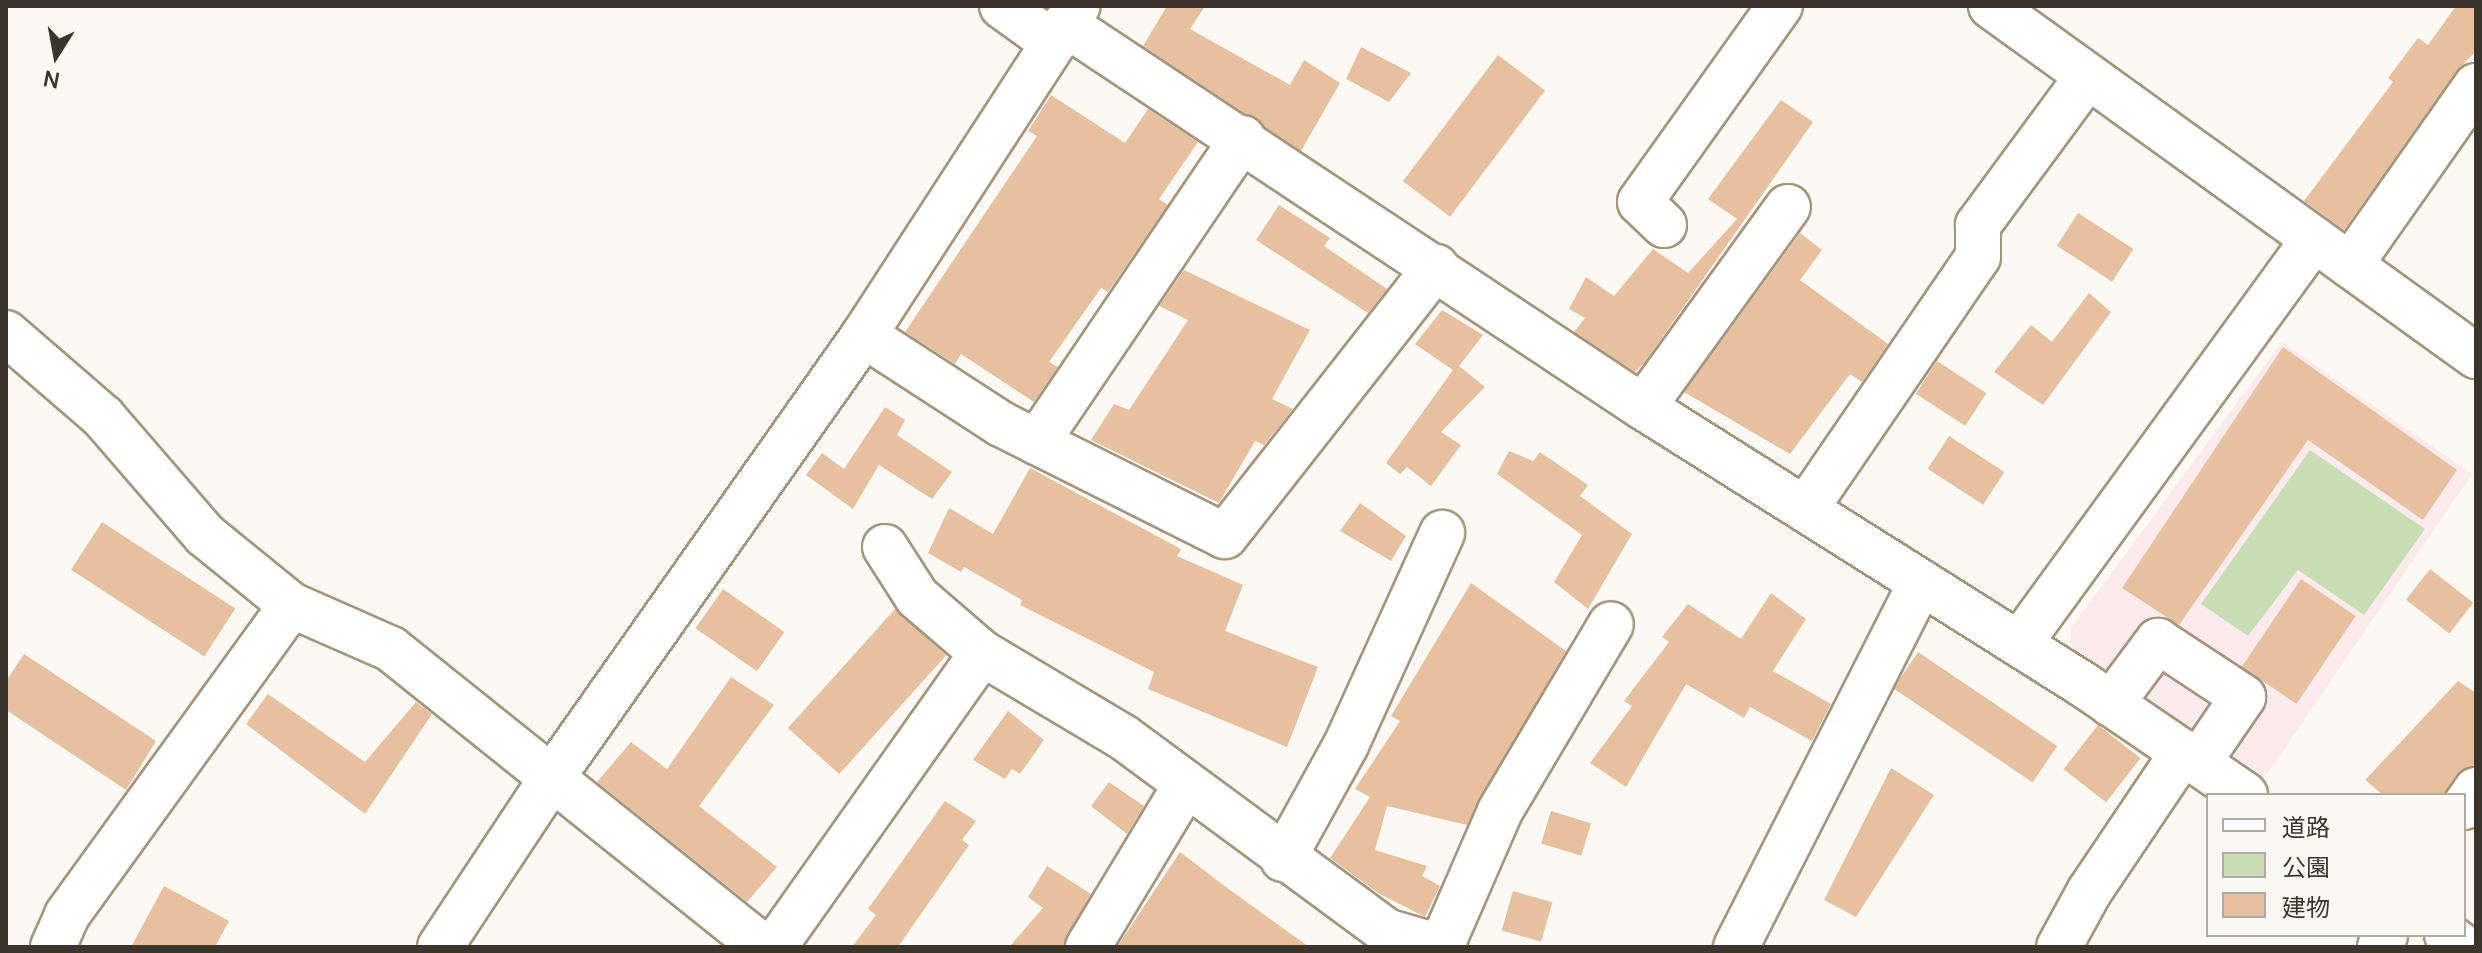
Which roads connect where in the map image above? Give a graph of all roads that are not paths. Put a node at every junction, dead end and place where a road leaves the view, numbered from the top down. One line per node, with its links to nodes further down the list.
1 (1002, 6): 4 (street)
2 (1780, 6): 9 (street)
3 (1991, 6): 5 (street)
4 (1065, 24): 7 (street); 14 (street)
5 (2088, 76): 10 (street); 18 (street)
6 (2476, 86): 11 (street)
7 (1243, 138): 12 (street); 17 (street)
8 (1788, 207): 16 (street)
9 (1664, 225)
10 (2314, 239): 11 (street); 24 (street)
11 (2350, 265): 15 (street)
12 (1436, 267): 16 (street); 17 (street)
13 (6, 333): 22 (street)
14 (864, 335): 17 (street); 28 (street)
15 (2476, 356)
16 (1643, 407): 18 (street)
17 (1037, 442)
18 (1806, 508): 21 (street)
19 (1442, 533): 31 (street)
20 (885, 547): 25 (street)
21 (1921, 582): 24 (street); 38 (street)
22 (291, 605): 28 (street); 32 (street)
23 (1611, 624): 37 (street)
24 (2019, 644): 26 (street)
25 (982, 653): 29 (street); 35 (street)
26 (2111, 704): 27 (street); 27 (street)
27 (2190, 758): 30 (street); 39 (street)
28 (551, 779): 33 (street); 34 (street)
29 (1185, 786): 31 (street); 36 (street)
30 (2242, 793)
31 (1283, 859): 37 (street)
32 (53, 947)
33 (440, 947)
34 (763, 947)
35 (774, 947)
36 (1088, 947)
37 (1440, 947)
38 (1736, 947)
39 (2059, 947)

